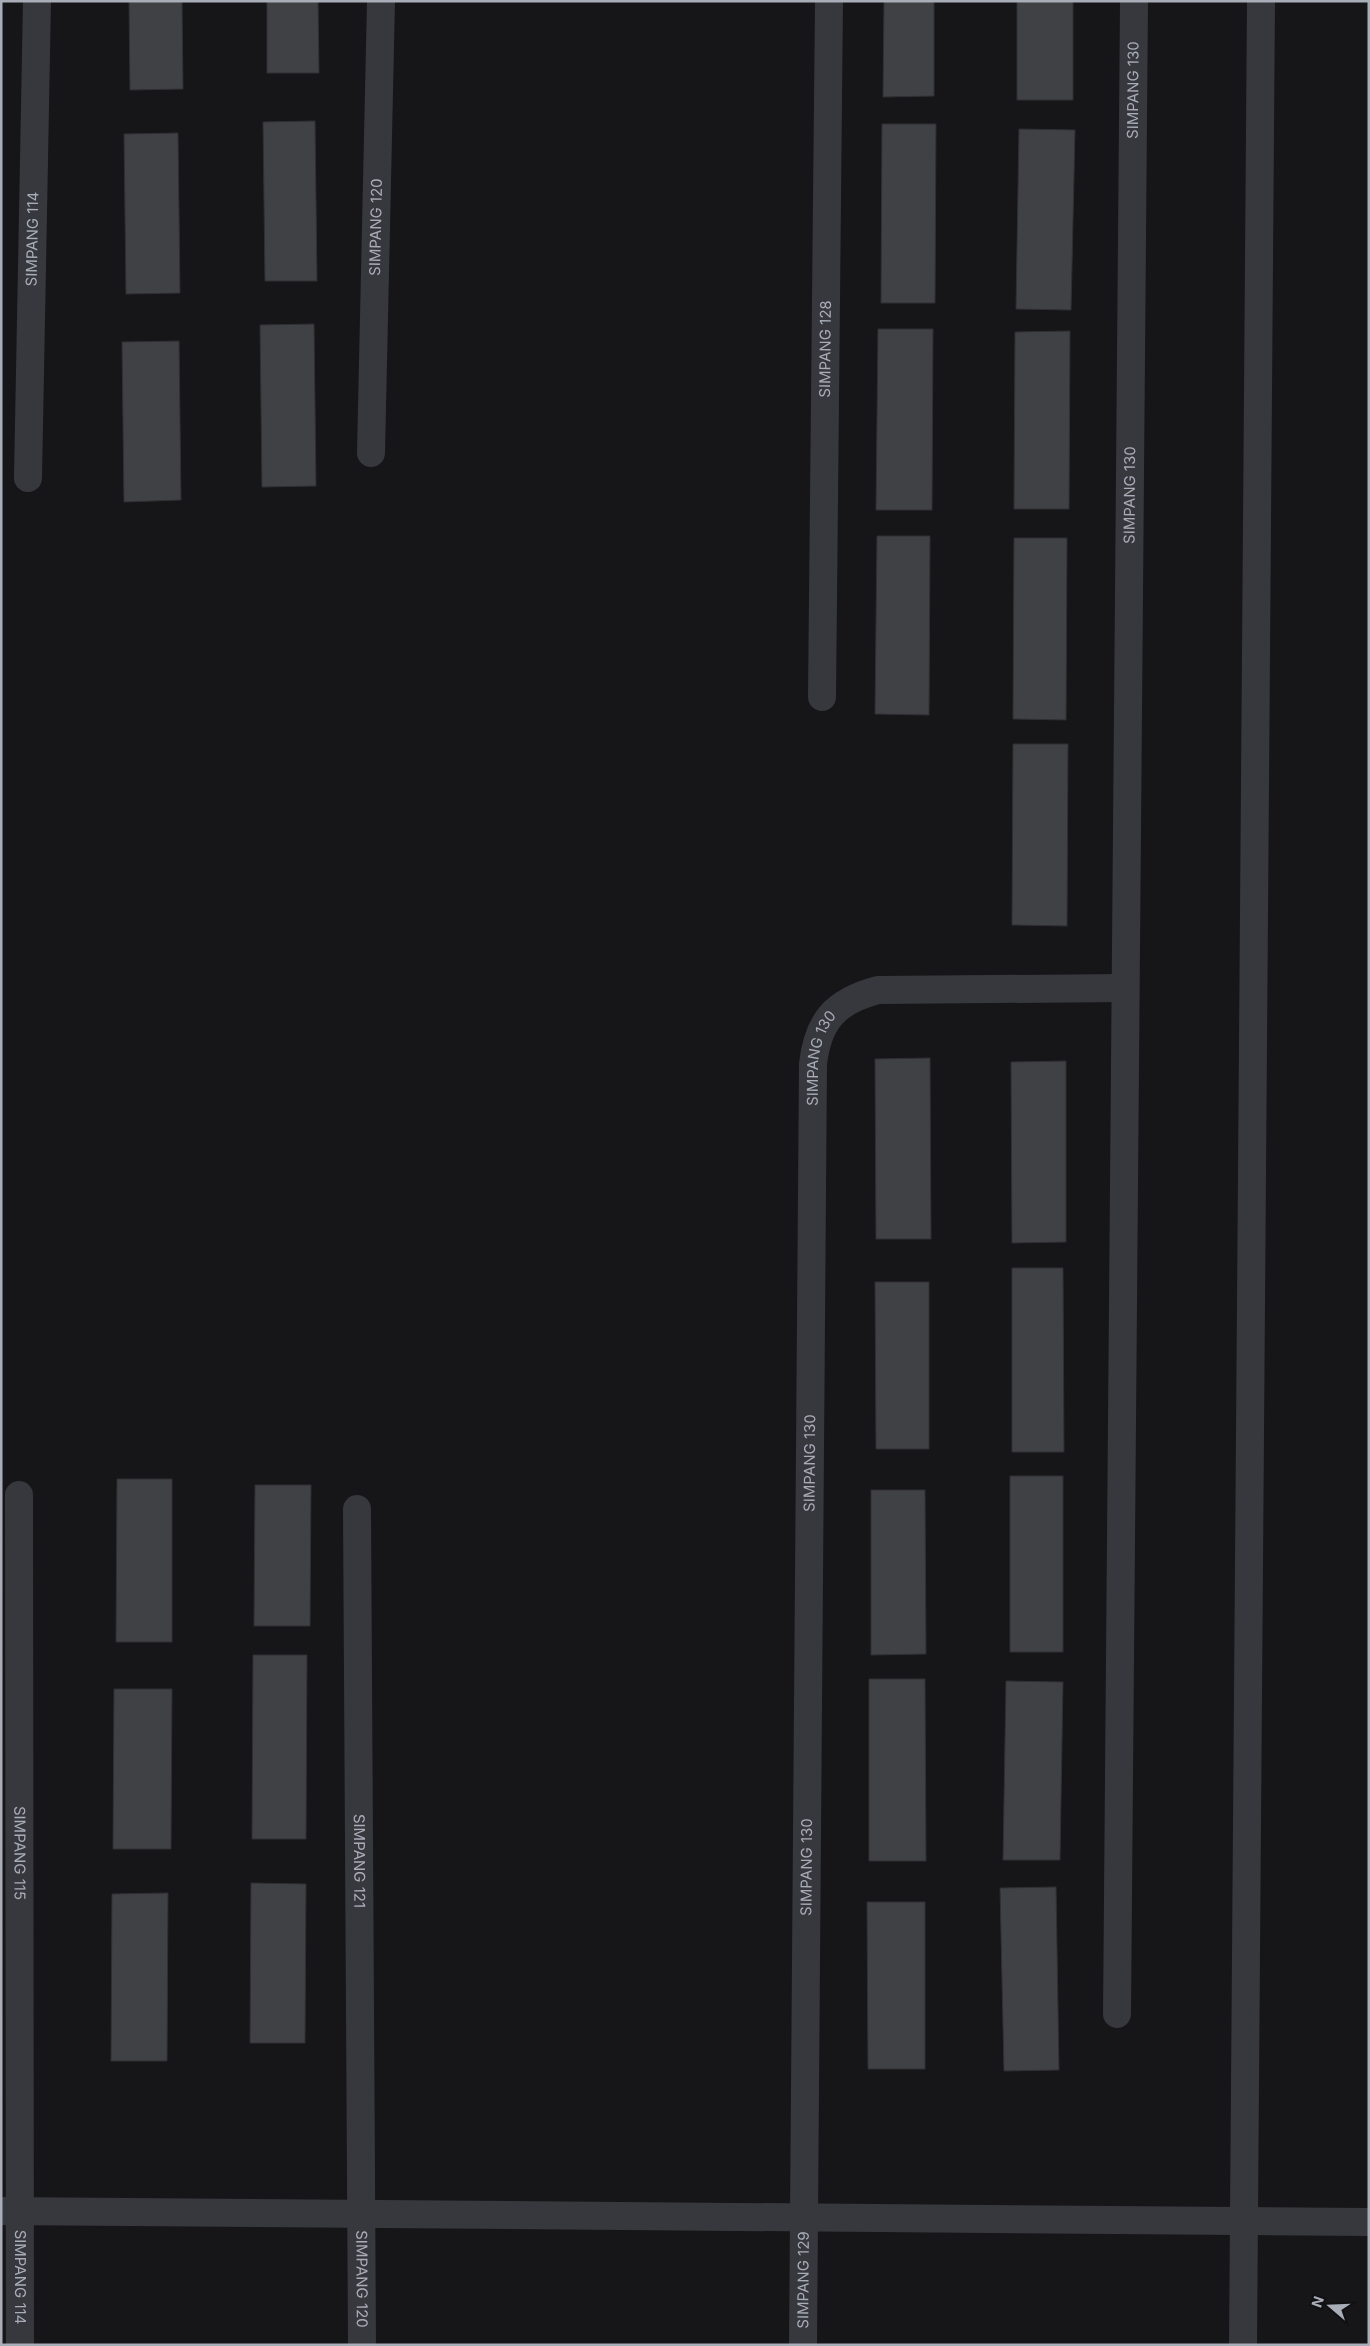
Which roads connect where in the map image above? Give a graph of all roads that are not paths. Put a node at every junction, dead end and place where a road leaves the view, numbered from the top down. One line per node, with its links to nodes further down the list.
1 (37, 1): 7 (street, SIMPANG 114)
2 (381, 1): 6 (street, SIMPANG 120)
3 (829, 1): 8 (street, SIMPANG 128)
4 (1134, 1): 9 (street, SIMPANG 130)
5 (1261, 1): 16 (street)
6 (371, 453)
7 (28, 478)
8 (822, 697)
9 (1125, 988): 12 (street, SIMPANG 130); 15 (street, SIMPANG 130)
10 (19, 1494): 13 (street, SIMPANG 115)
11 (357, 1509): 14 (street, SIMPANG 121)
12 (1117, 2014)
13 (11, 2211): 14 (street); 18 (street, SIMPANG 114)
14 (362, 2213): 15 (street); 19 (street, SIMPANG 120)
15 (804, 2216): 16 (street); 20 (street, SIMPANG 129)
16 (1244, 2220): 17 (street); 21 (street)
17 (1369, 2222)
18 (20, 2345)
19 (362, 2345)
20 (803, 2345)
21 (1243, 2345)

